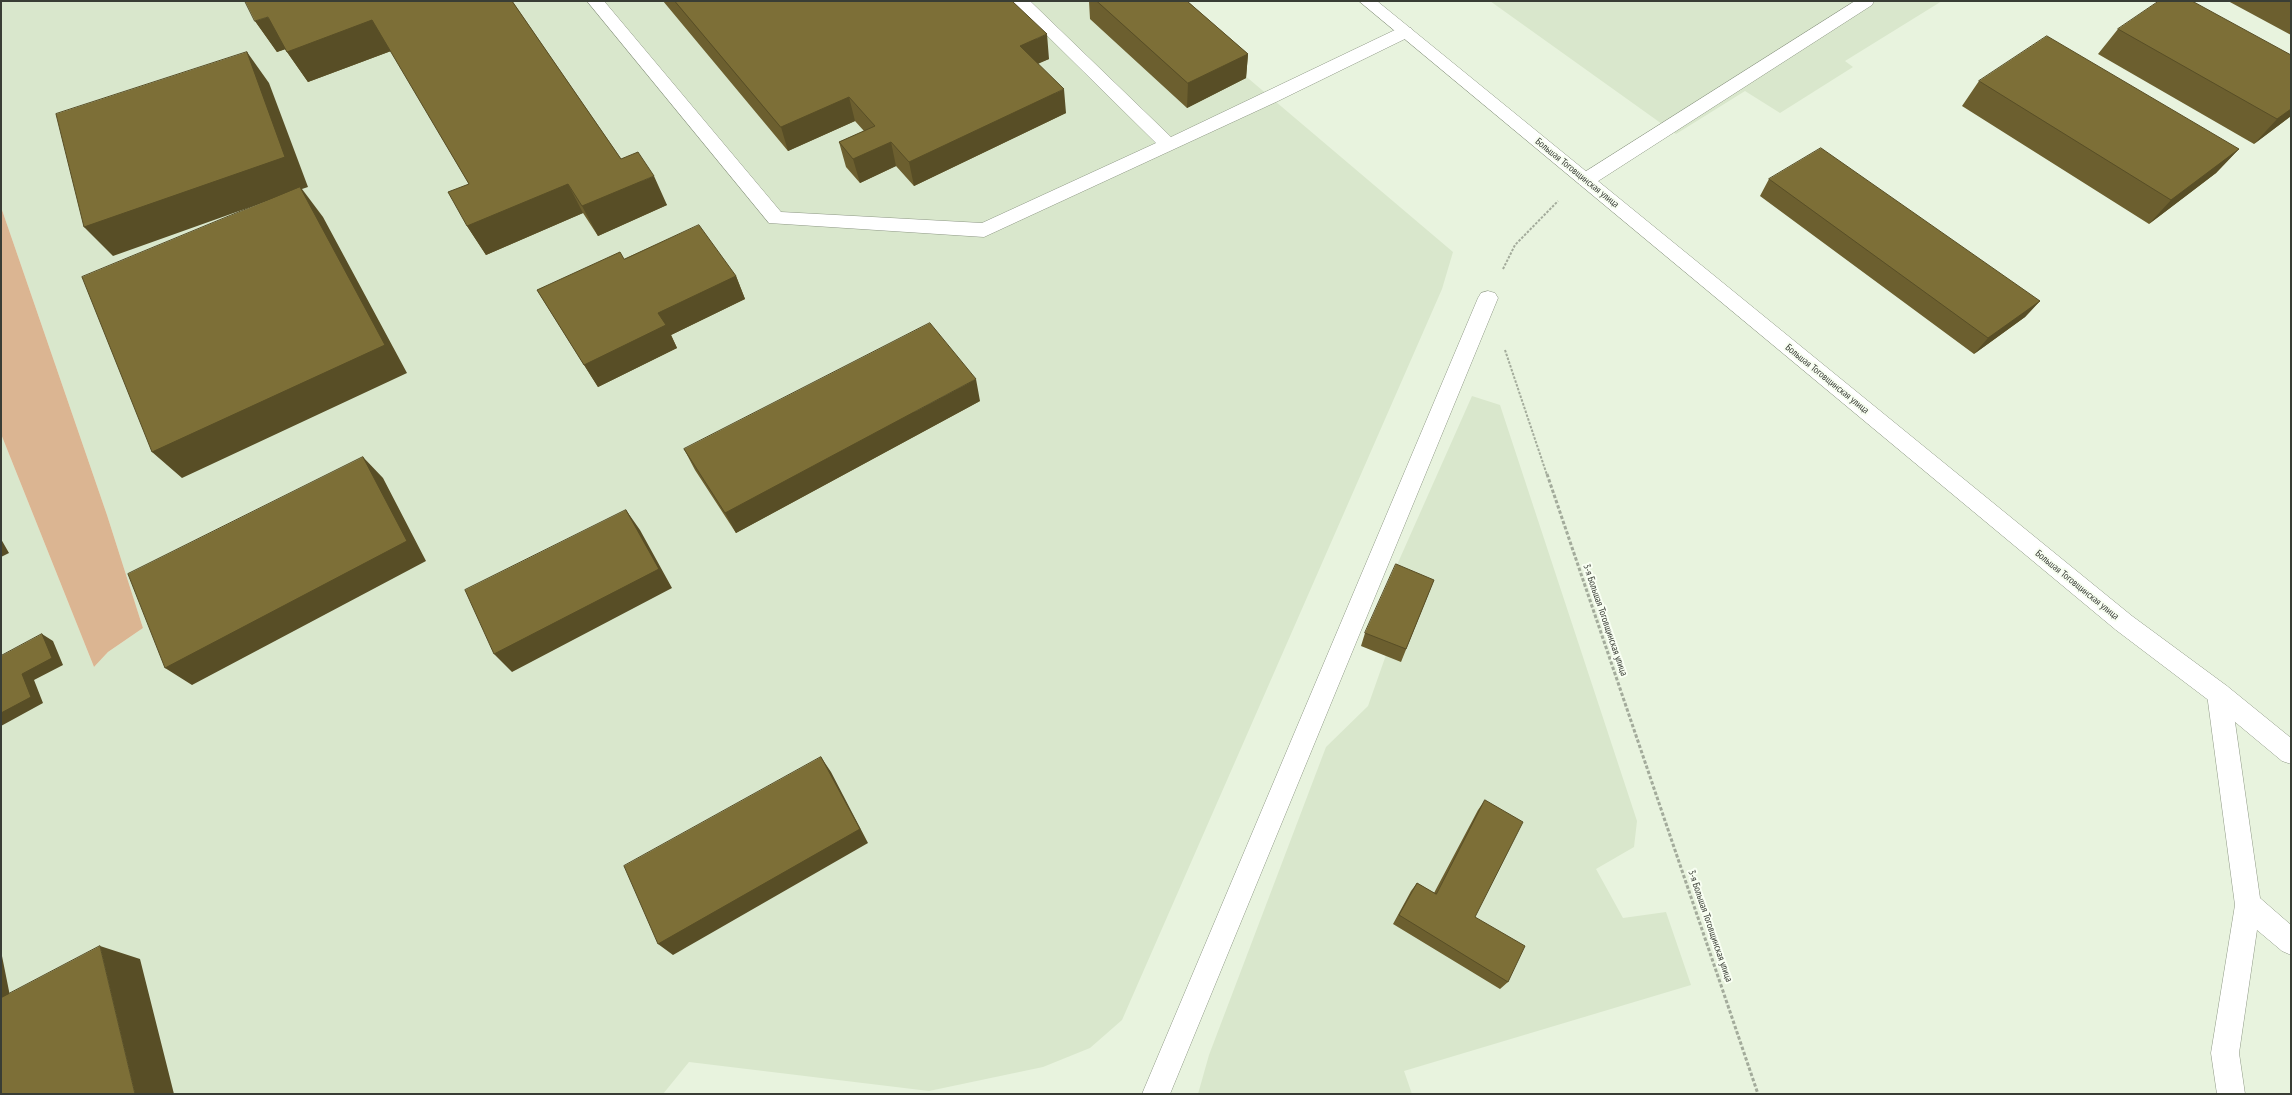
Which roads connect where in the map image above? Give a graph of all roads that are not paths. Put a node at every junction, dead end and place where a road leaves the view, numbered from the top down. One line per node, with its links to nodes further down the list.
1 (595, 1): 6 (street)
2 (1020, 1): 6 (street)
3 (1367, 1): 5 (street, Большая Тоговщинская улица)
4 (1866, 1): 7 (street)
5 (1405, 32): 6 (street); 7 (street, Большая Тоговщинская улица)
6 (1170, 145)
7 (1586, 180): 9 (street, Большая Тоговщинская улица)
8 (1488, 298): 13 (street)
9 (2219, 694): 10 (street, Большая Тоговщинская улица); 11 (street)
10 (2291, 753)
11 (2248, 905): 12 (street); 14 (street)
12 (2291, 942)
13 (1156, 1094)
14 (2231, 1094)

